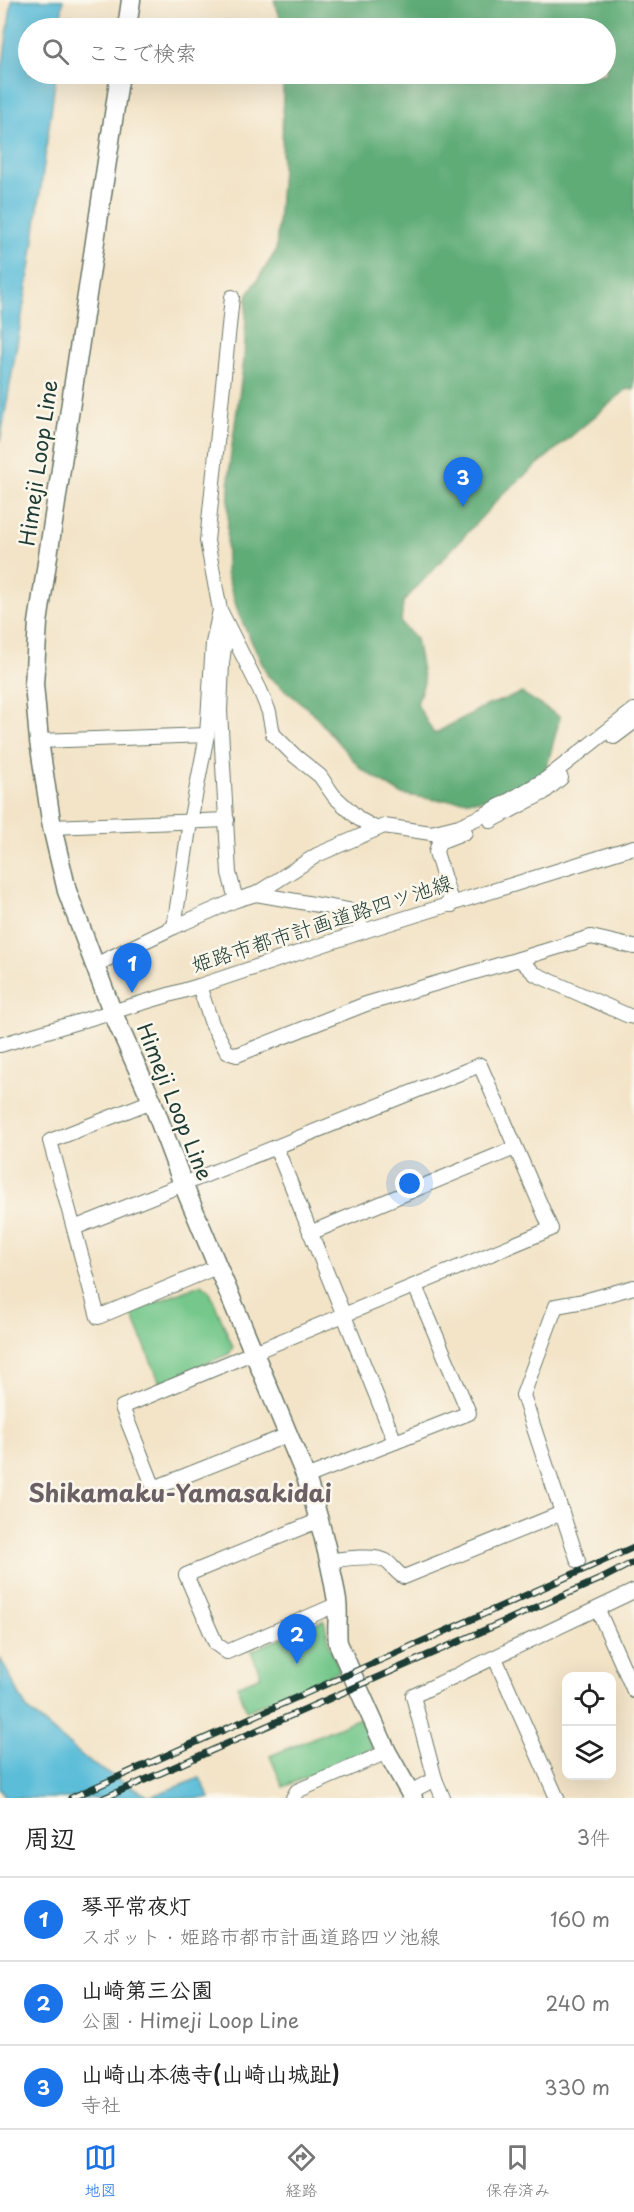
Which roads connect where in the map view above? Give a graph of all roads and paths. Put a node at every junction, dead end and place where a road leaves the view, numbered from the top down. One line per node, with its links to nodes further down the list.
1 (131, 0): 2 (main road)
2 (128, 18)
3 (119, 84): 11 (main road, Himeji Loop Line)
4 (232, 297): 5 (street)
5 (220, 610): 6 (street); 8 (street)
6 (227, 625): 8 (street); 15 (street)
7 (634, 710): 15 (street)
8 (215, 711): 10 (street); 12 (street)
9 (634, 722): 19 (street)
10 (207, 735): 11 (street); 13 (street)
11 (39, 741): 14 (main road, Himeji Loop Line)
12 (227, 820): 13 (street); 18 (street)
13 (190, 822): 14 (street); 20 (street)
14 (52, 827): 24 (main road, Himeji Loop Line)
15 (377, 829): 17 (street)
16 (634, 848): 19 (street, 姫路市都市計画道路四ツ池線)
17 (256, 894): 18 (street); 21 (street)
18 (236, 900): 20 (street)
19 (452, 905): 21 (street, 姫路市都市計画道路四ツ池線)
20 (174, 927): 24 (street)
21 (364, 931): 25 (street, 姫路市都市計画道路四ツ池線)
22 (634, 947): 23 (street)
23 (519, 959): 25 (street); 27 (street)
24 (95, 965): 26 (main road, Himeji Loop Line)
25 (199, 986): 26 (street, 姫路市都市計画道路四ツ池線)
26 (112, 1011): 28 (street, 姫路市都市計画道路四ツ池線); 29 (main road, Himeji Loop Line)
27 (634, 1017)
28 (0, 1045)
29 (152, 1101): 32 (main road, Himeji Loop Line); 33 (street)
30 (276, 1147): 31 (street); 32 (street); 34 (street)
31 (515, 1148): 34 (street); 36 (street)
32 (183, 1184): 33 (street); 35 (main road, Himeji Loop Line)
33 (74, 1228): 35 (street)
34 (310, 1233): 38 (street)
35 (219, 1266): 39 (main road, Himeji Loop Line)
36 (415, 1286): 38 (street); 41 (street)
37 (634, 1287): 43 (street)
38 (344, 1315): 39 (street); 41 (street)
39 (254, 1352): 40 (main road, Himeji Loop Line); 40 (street)
40 (288, 1436): 42 (main road, Himeji Loop Line)
41 (395, 1442): 42 (street)
42 (306, 1477): 44 (main road, Himeji Loop Line)
43 (562, 1513): 45 (street); 46 (street)
44 (320, 1521): 45 (main road, Himeji Loop Line); 48 (street)
45 (328, 1561): 48 (main road, Himeji Loop Line)
46 (578, 1561)
47 (634, 1591): 49 (street)
48 (338, 1604): 52 (main road, Himeji Loop Line)
49 (598, 1610): 50 (street); 51 (street)
50 (495, 1658): 53 (street); 57 (street)
51 (634, 1691)
52 (387, 1752): 54 (main road, Himeji Loop Line); 55 (street)
53 (435, 1779): 54 (street); 56 (street)
54 (411, 1795)
55 (293, 1798)
56 (443, 1798)
57 (557, 1798)

